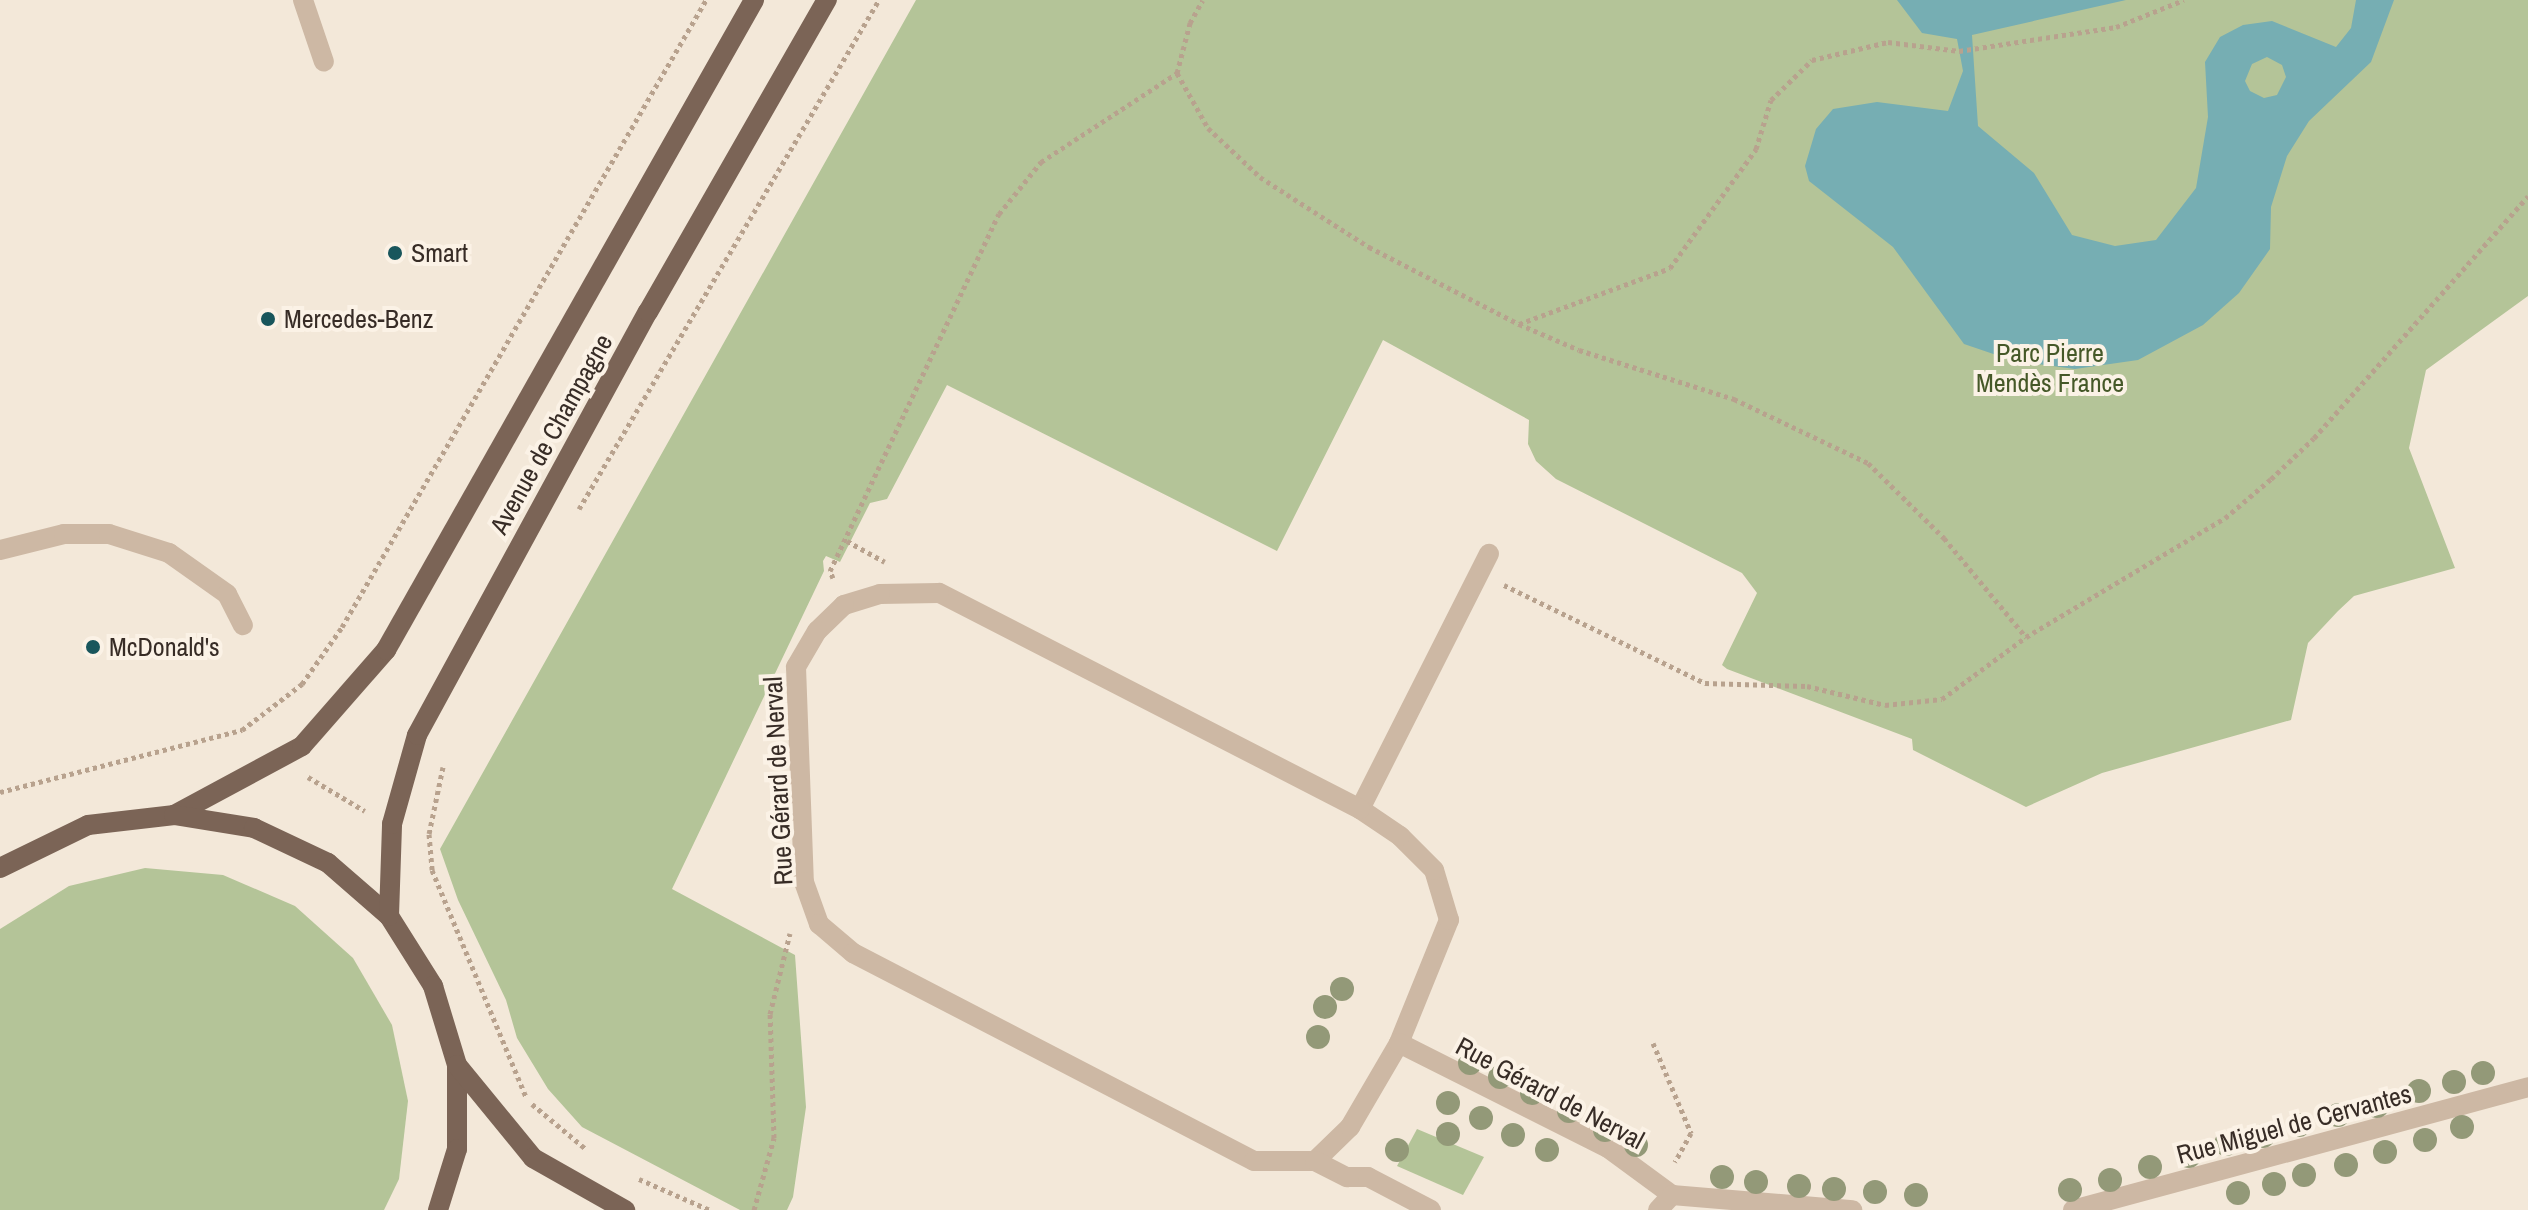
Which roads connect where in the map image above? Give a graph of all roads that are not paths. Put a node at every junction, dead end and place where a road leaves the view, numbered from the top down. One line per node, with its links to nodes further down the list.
1 (303, 0): 4 (street)
2 (754, 0): 9 (main road, Avenue de Champagne)
3 (827, 0): 11 (main road, Avenue de Champagne)
4 (324, 62)
5 (0, 550): 7 (street)
6 (1489, 554): 8 (street)
7 (243, 625)
8 (1360, 809): 12 (street, Rue Gérard de Nerval); 15 (street, Rue Gérard de Nerval)
9 (174, 815): 10 (main road); 11 (main road)
10 (3, 862)
11 (389, 916): 13 (main road)
12 (1399, 1043): 15 (street, Rue Gérard de Nerval); 16 (street, Rue Gérard de Nerval)
13 (457, 1065): 17 (main road); 18 (main road)
14 (2528, 1087): 21 (street, Rue Miguel de Cervantes)
15 (1315, 1161): 19 (street)
16 (1664, 1198): 20 (street)
17 (438, 1210)
18 (625, 1210)
19 (1431, 1210)
20 (1852, 1210)
21 (2073, 1210)

